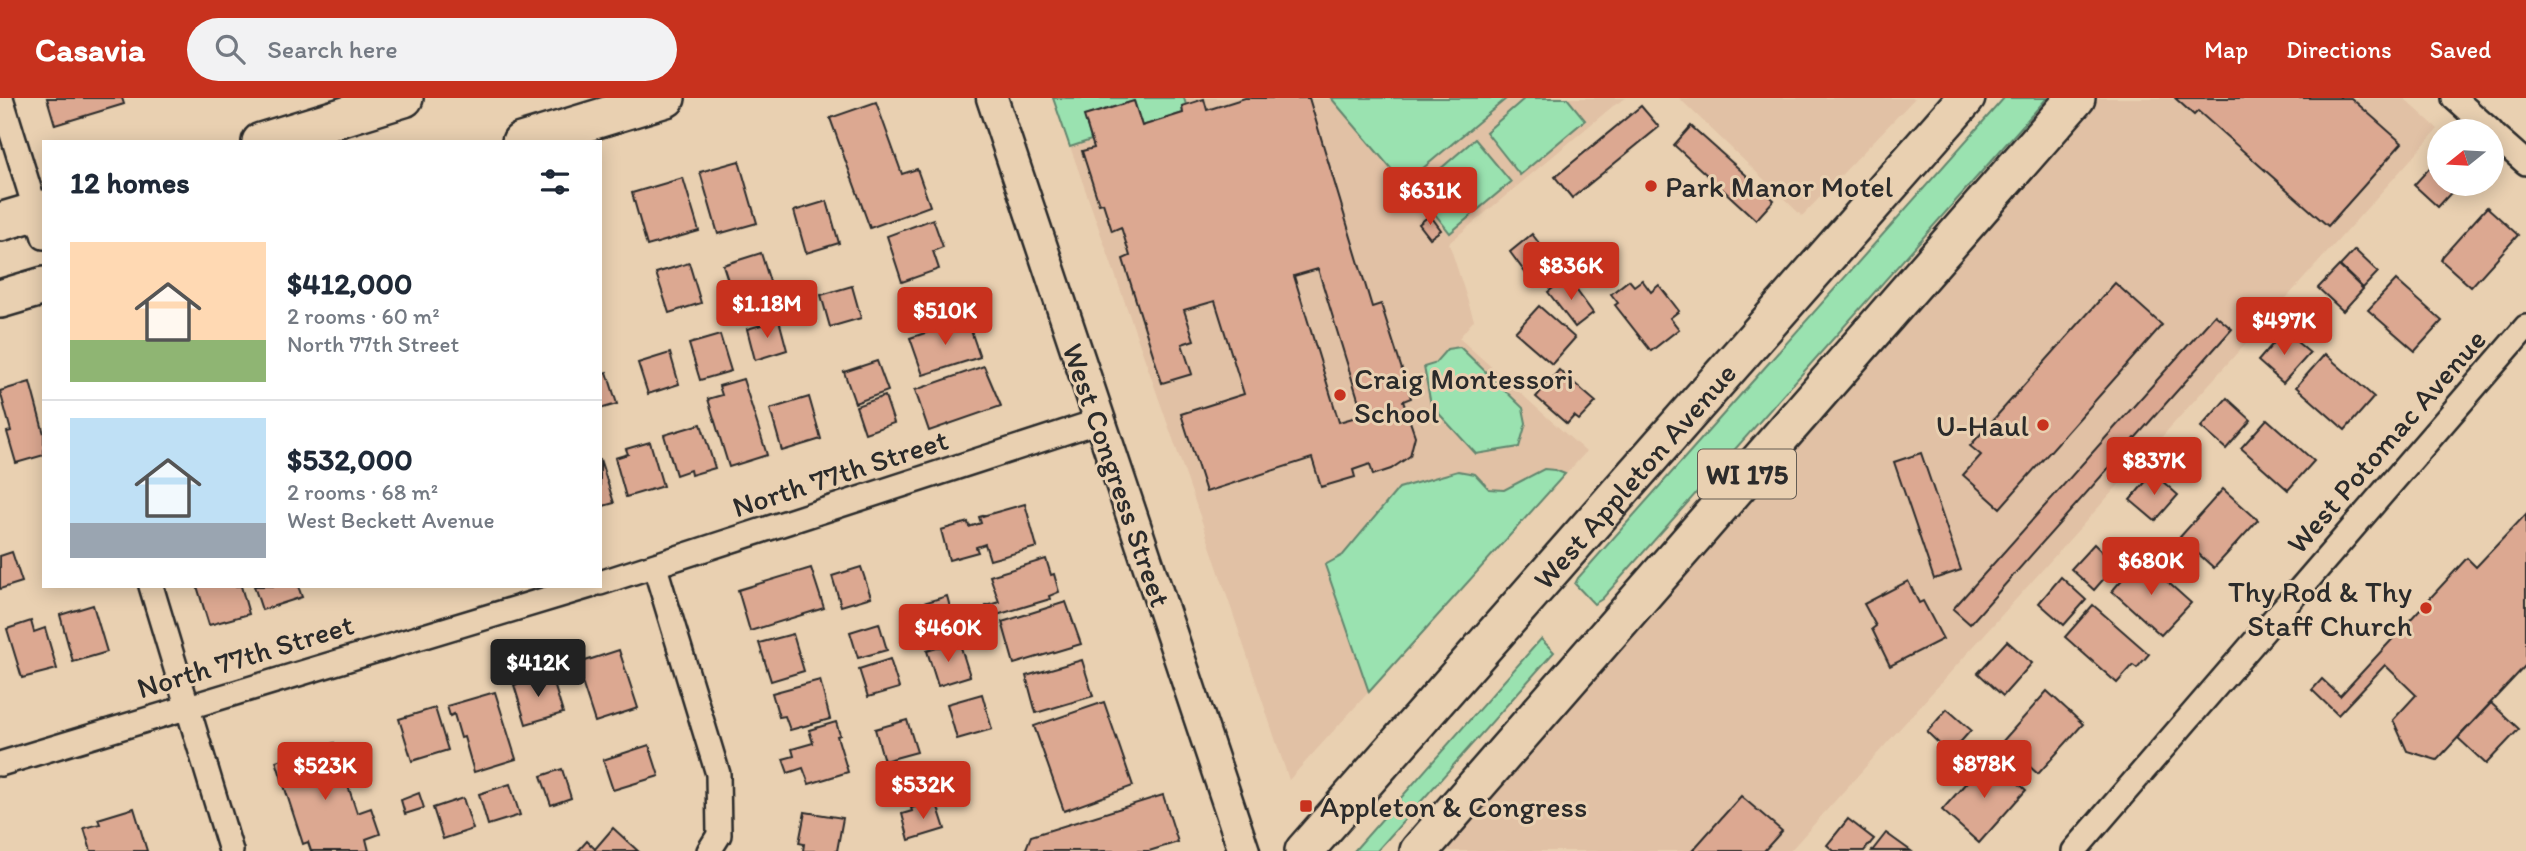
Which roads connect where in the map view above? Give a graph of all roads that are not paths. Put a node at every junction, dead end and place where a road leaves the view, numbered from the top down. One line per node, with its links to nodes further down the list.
1 (1, 98): 13 (street)
2 (404, 98): 9 (main road)
3 (666, 98): 10 (main road)
4 (992, 98): 18 (street, West Congress Street)
5 (1966, 98): 28 (main road, West Appleton Avenue / WI 175)
6 (2076, 98): 29 (main road, WI 175)
7 (2454, 98): 8 (street)
8 (2477, 119)
9 (268, 140)
10 (528, 140)
11 (2504, 144): 12 (street)
12 (2526, 163)
13 (41, 219): 14 (main road)
14 (0, 222)
15 (42, 287): 16 (main road)
16 (0, 299)
17 (2526, 327): 30 (street, West Potomac Avenue)
18 (1099, 421): 19 (street, North 77th Street); 27 (street, West Congress Street)
19 (655, 567): 20 (street, North 77th Street); 26 (street)
20 (602, 582)
21 (152, 588): 23 (street)
22 (583, 588): 23 (street, North 77th Street)
23 (189, 705): 24 (street, North 77th Street); 25 (street)
24 (0, 764)
25 (231, 851)
26 (709, 851)
27 (1244, 851)
28 (1304, 851)
29 (1419, 851)
30 (2074, 851)

